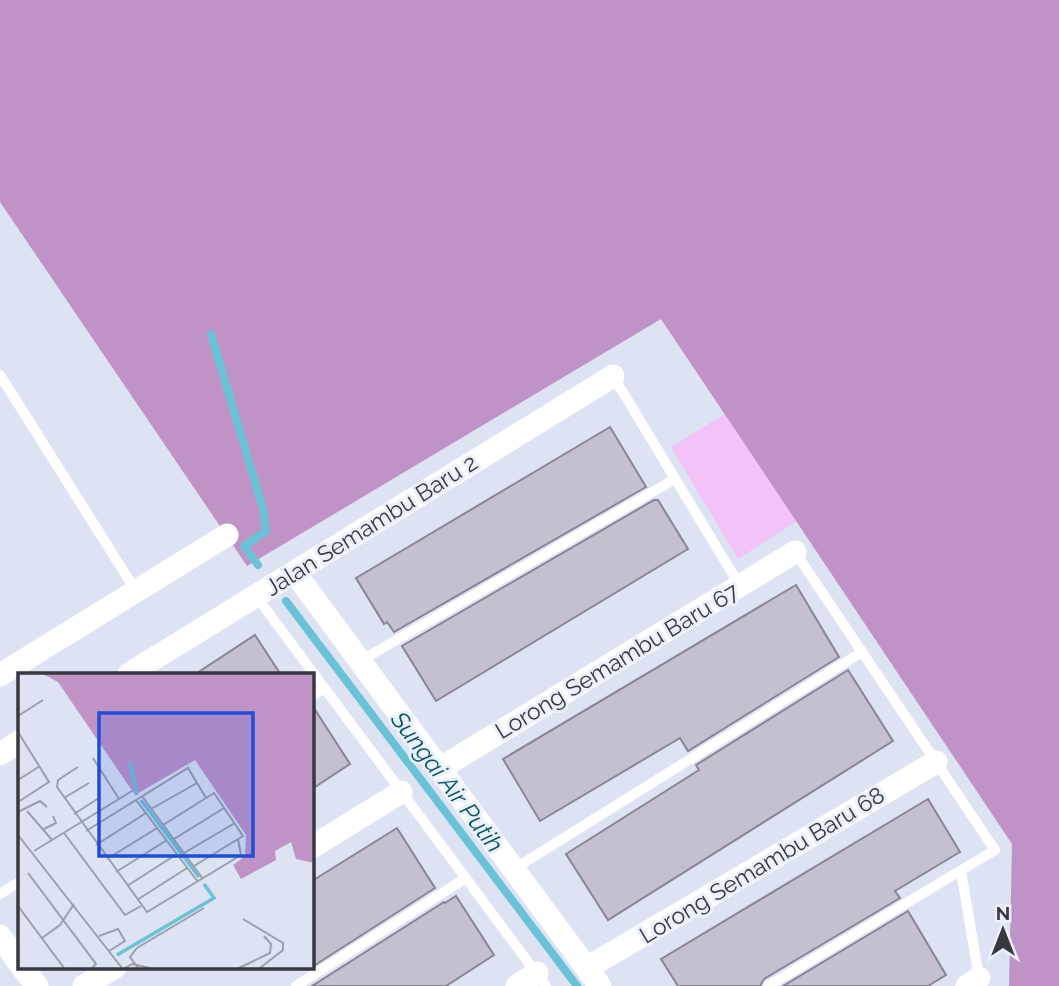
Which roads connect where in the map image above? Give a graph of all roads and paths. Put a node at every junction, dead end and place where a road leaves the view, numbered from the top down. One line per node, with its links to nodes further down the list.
1 (0, 375): 8 (lane)
2 (613, 376): 3 (lane); 6 (street, Jalan Semambu Baru 2)
3 (675, 479): 7 (lane); 11 (lane)
4 (227, 535): 8 (street)
5 (795, 552): 7 (street, Lorong Semambu Baru 67); 10 (lane)
6 (295, 573): 9 (street, Jalan Semambu Baru 2); 11 (street)
7 (740, 586): 21 (street, Lorong Semambu Baru 67)
8 (136, 591): 15 (street)
9 (256, 596): 12 (street, Jalan Semambu Baru 2); 14 (lane)
10 (862, 652): 20 (lane); 24 (lane)
11 (360, 661): 21 (street)
12 (131, 673)
13 (313, 673): 16 (lane)
14 (313, 673)
15 (0, 675)
16 (324, 688): 17 (lane); 22 (lane)
17 (313, 695)
18 (18, 743): 19 (street)
19 (0, 754)
20 (936, 762): 25 (lane); 33 (street, Lorong Semambu Baru 68)
21 (439, 769): 24 (street)
22 (401, 792): 23 (street); 26 (lane)
23 (313, 846)
24 (514, 869): 33 (street)
25 (961, 870): 35 (lane); 40 (lane)
26 (466, 878): 34 (lane); 38 (lane)
27 (18, 883): 28 (lane)
28 (0, 894)
29 (0, 936): 30 (street)
30 (18, 961)
31 (23, 968): 36 (street)
32 (113, 968): 37 (street)
33 (594, 977)
34 (542, 980): 39 (street)
35 (973, 982)
36 (37, 986)
37 (84, 986)
38 (296, 986)
39 (517, 986)
40 (768, 986)

